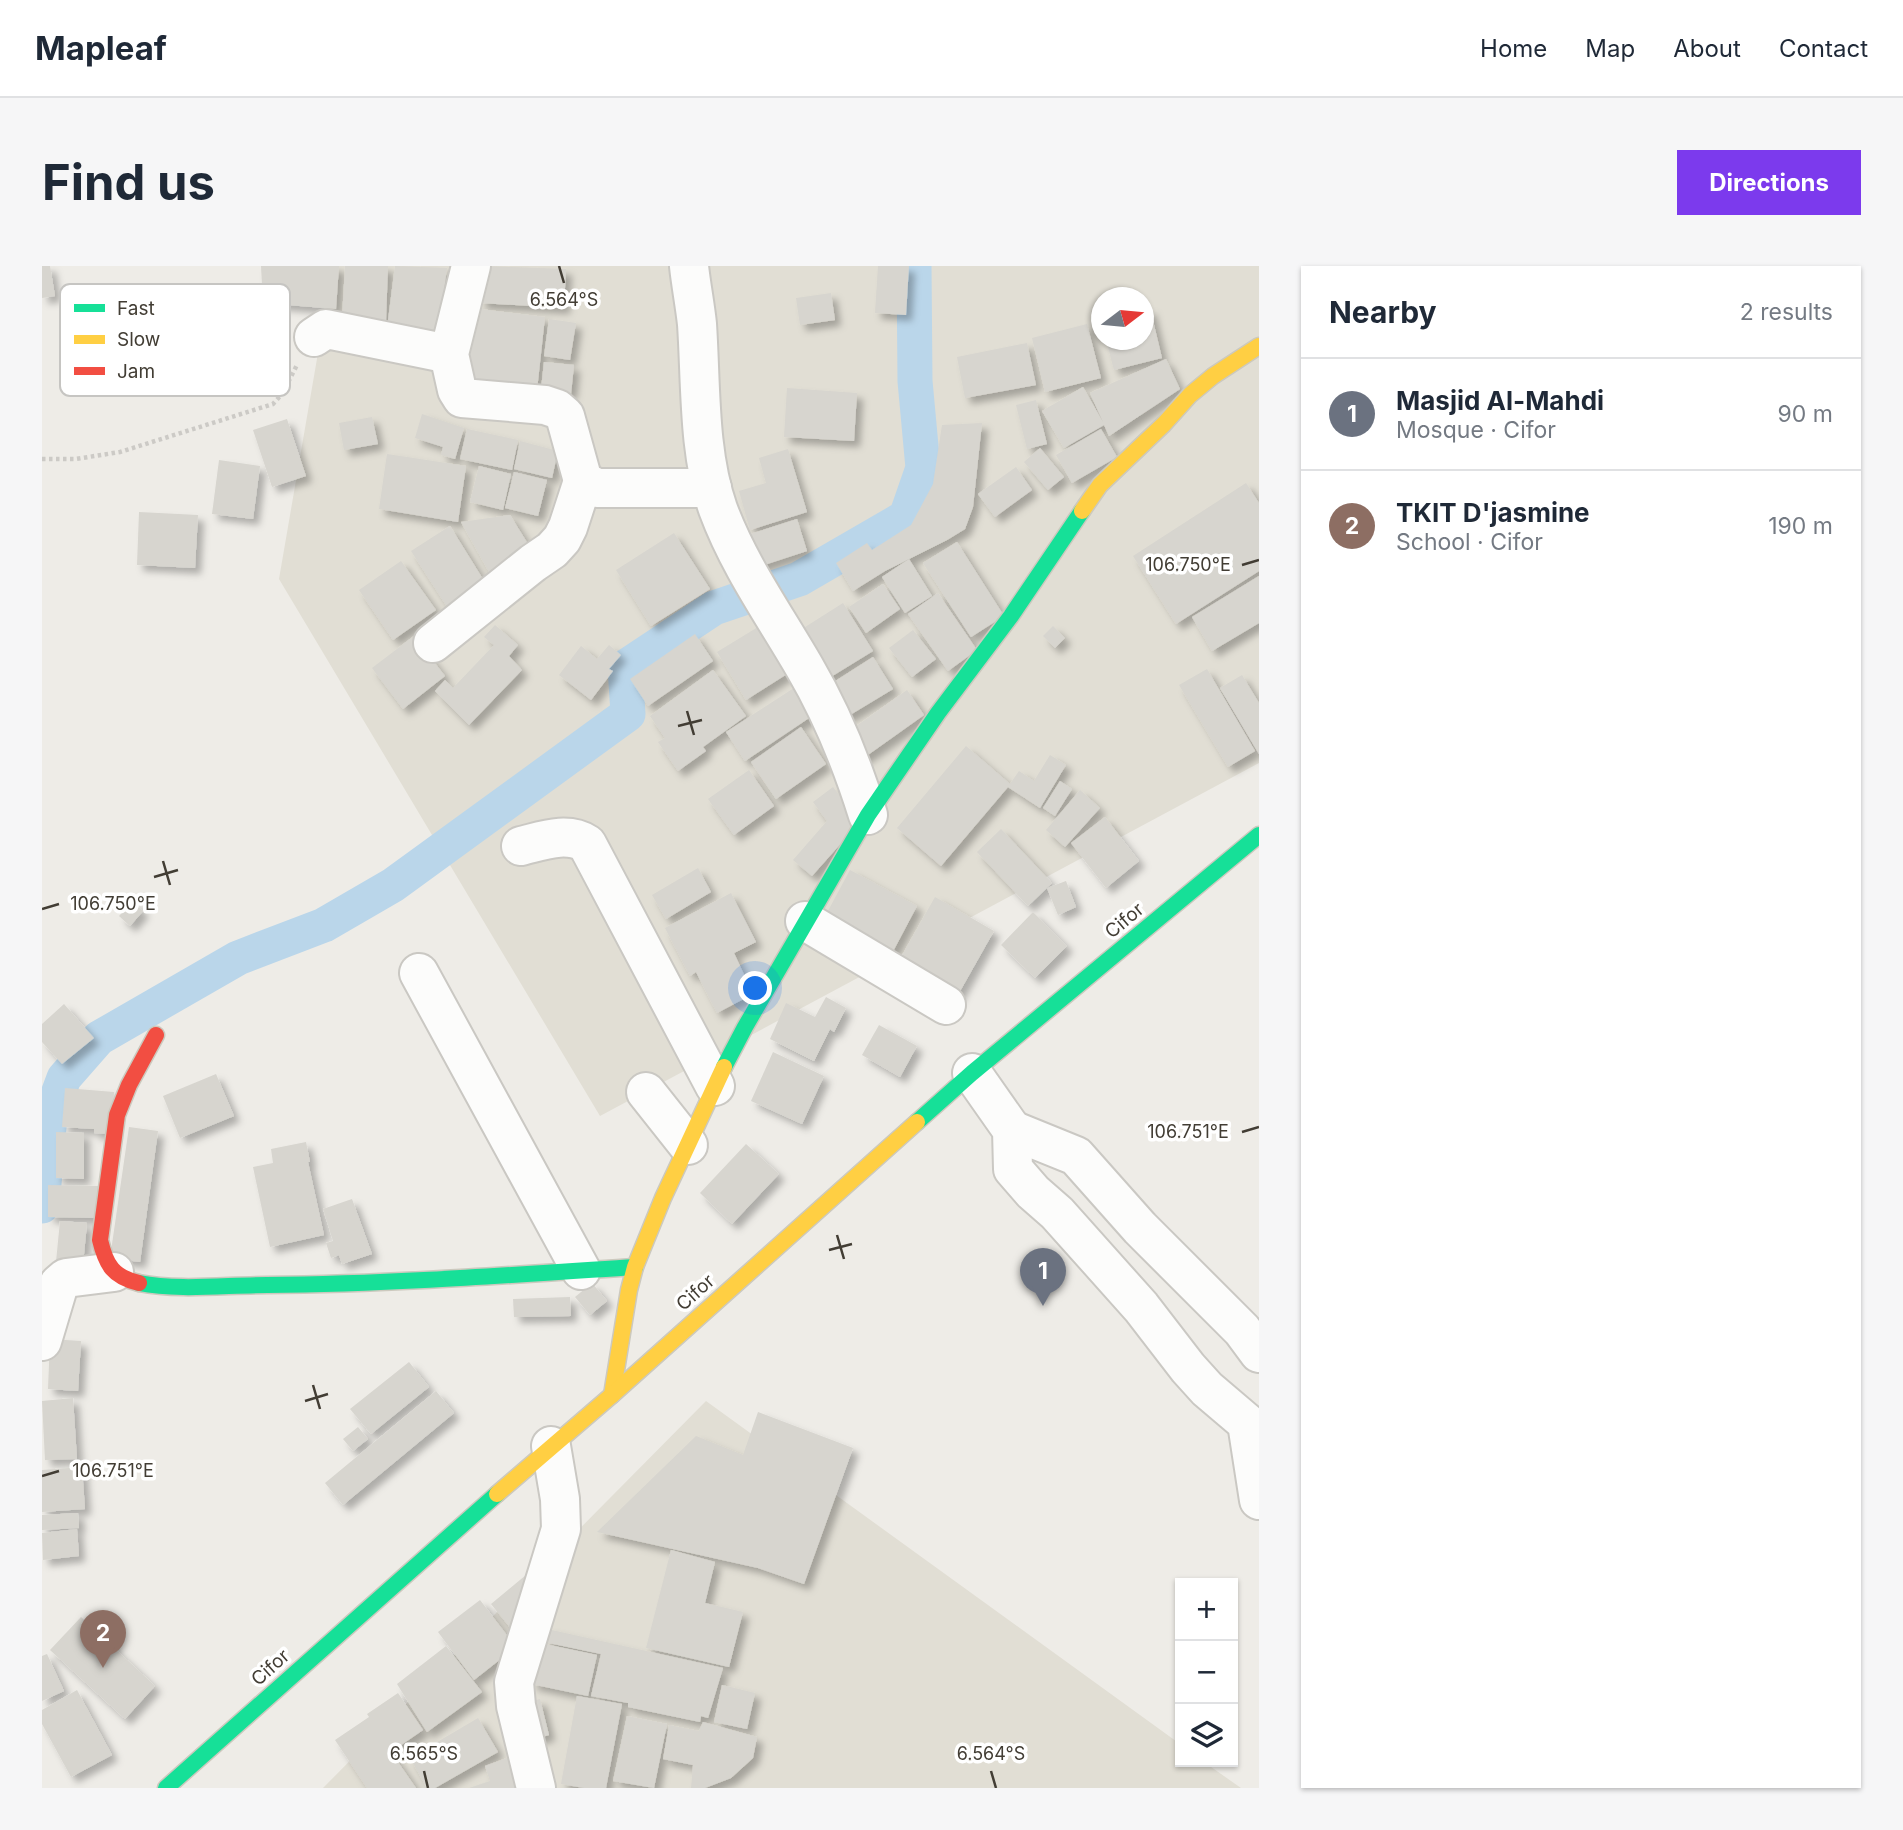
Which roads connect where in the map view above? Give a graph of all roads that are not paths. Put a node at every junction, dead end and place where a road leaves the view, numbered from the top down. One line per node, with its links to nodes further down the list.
1 (471, 266): 5 (street)
2 (690, 266): 7 (street)
3 (314, 337): 5 (street)
4 (1259, 346): 9 (street)
5 (449, 354): 6 (street)
6 (583, 481): 7 (street); 8 (street)
7 (712, 488): 9 (street)
8 (433, 643)
9 (868, 815): 12 (street)
10 (1259, 835): 16 (street, Cifor)
11 (521, 846): 17 (street)
12 (805, 921): 14 (street); 17 (street)
13 (419, 973): 22 (street)
14 (946, 1005)
15 (156, 1035): 23 (street)
16 (972, 1073): 19 (street); 26 (street, Cifor)
17 (715, 1086): 20 (street)
18 (646, 1092): 20 (street)
19 (1012, 1130): 25 (street); 27 (street)
20 (688, 1145): 21 (street)
21 (635, 1267): 22 (street); 26 (street)
22 (581, 1270): 23 (street)
23 (114, 1272): 24 (street)
24 (42, 1341)
25 (1259, 1353)
26 (612, 1395): 28 (street, Cifor)
27 (1253, 1418): 29 (street)
28 (551, 1446): 30 (street, Cifor); 31 (street)
29 (1259, 1500)
30 (166, 1788)
31 (536, 1788)

